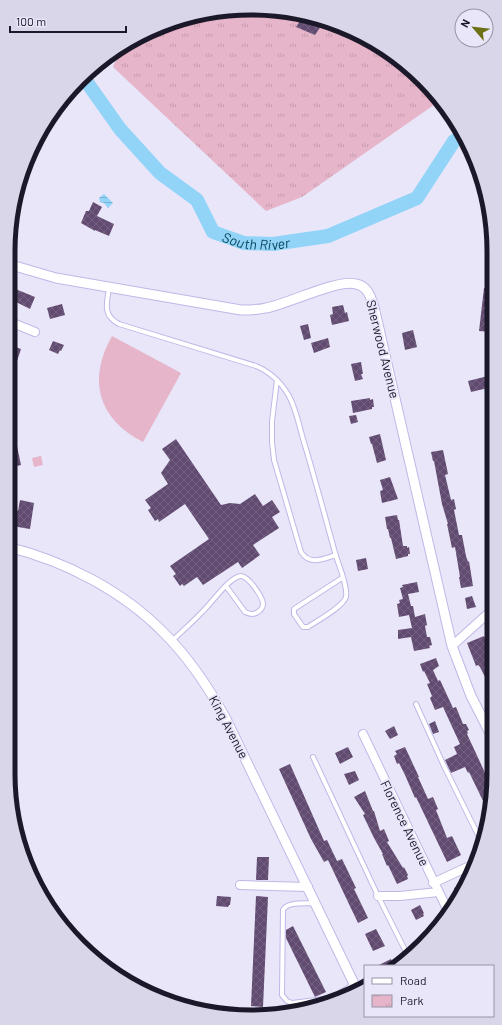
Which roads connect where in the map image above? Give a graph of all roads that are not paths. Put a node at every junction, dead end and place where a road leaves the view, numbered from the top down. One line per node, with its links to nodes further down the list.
1 (15, 266): 2 (street, Sherwood Avenue)
2 (109, 288): 5 (lane); 12 (street, Sherwood Avenue)
3 (15, 324): 4 (street)
4 (35, 332)
5 (277, 380): 7 (lane); 7 (lane)
6 (15, 549): 11 (street, King Avenue)
7 (336, 555): 8 (lane)
8 (342, 578): 8 (lane)
9 (226, 586): 9 (lane); 11 (lane)
10 (487, 614): 12 (street)
11 (172, 641): 21 (street, King Avenue)
12 (452, 646): 14 (street, Sherwood Avenue)
13 (416, 704): 17 (lane)
14 (487, 727)
15 (363, 734): 19 (street, Florence Avenue)
16 (313, 757): 23 (lane)
17 (479, 836)
18 (468, 867): 19 (street)
19 (433, 883): 22 (street, Florence Avenue)
20 (240, 885): 21 (street)
21 (308, 887): 24 (street, King Avenue)
22 (438, 892): 23 (street); 25 (street, Florence Avenue)
23 (378, 896): 26 (lane)
24 (315, 903): 27 (street, King Avenue); 28 (lane)
25 (446, 907)
26 (406, 952)
27 (355, 986)
28 (316, 1001)

